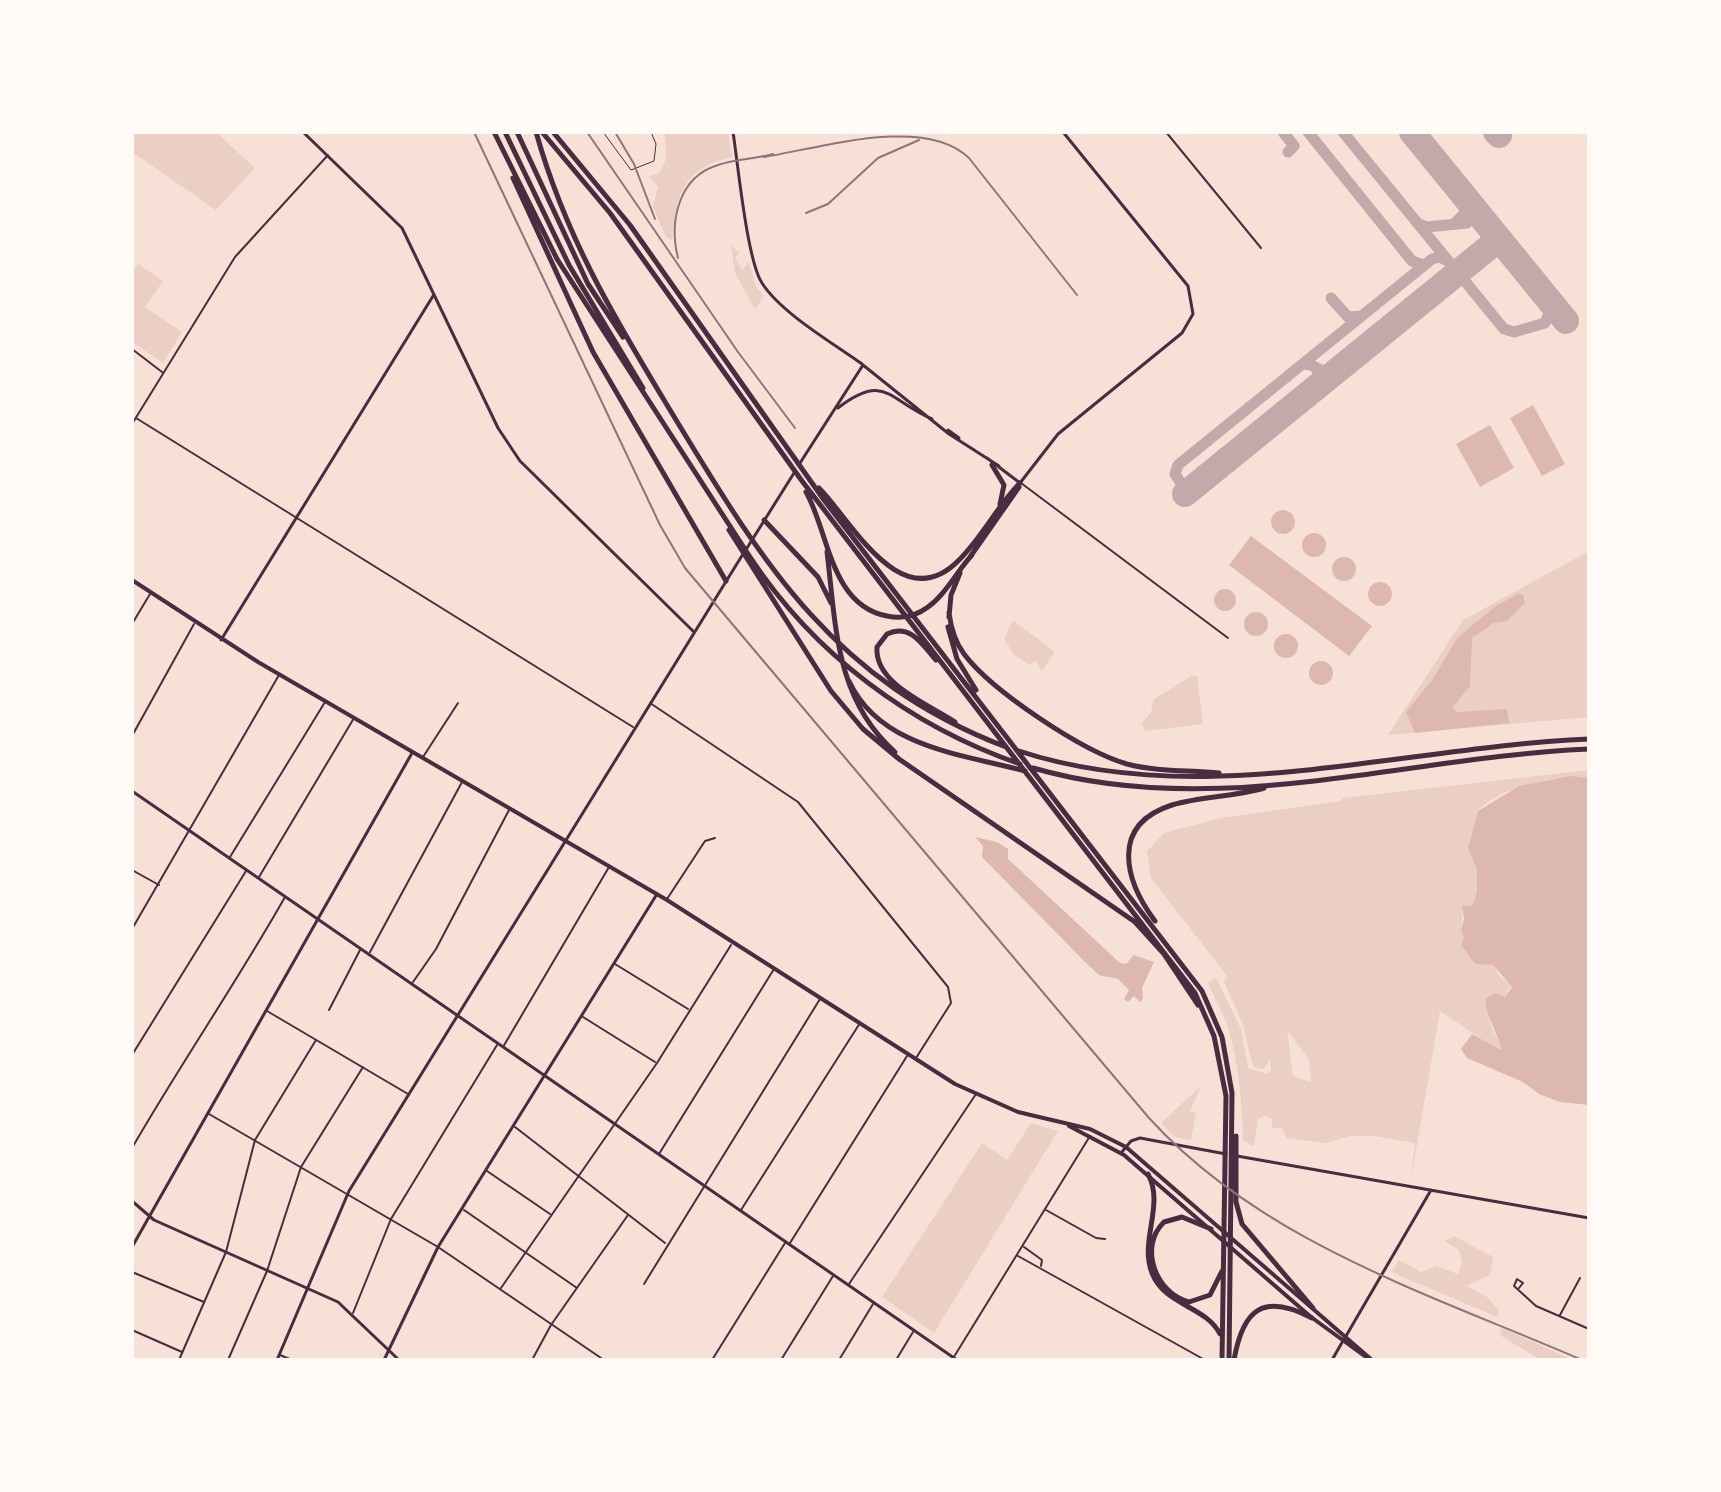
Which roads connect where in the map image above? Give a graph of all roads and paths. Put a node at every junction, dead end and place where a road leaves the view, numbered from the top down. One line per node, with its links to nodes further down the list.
1 (303, 132): 13 (street)
2 (494, 132): 14 (highway)
3 (505, 132): 21 (highway)
4 (517, 132): 17 (highway)
5 (536, 132): 17 (highway)
6 (542, 132): 26 (highway)
7 (603, 132): 8 (lane)
8 (651, 132)
9 (733, 132): 19 (street)
10 (1063, 132): 29 (street)
11 (1166, 132): 15 (street)
12 (554, 133): 28 (highway)
13 (328, 155): 16 (street); 20 (street)
14 (508, 162): 21 (highway); 37 (highway)
15 (1261, 248)
16 (434, 294): 31 (street); 43 (street)
17 (632, 347): 54 (highway)
18 (132, 349): 20 (street)
19 (863, 365): 22 (street); 24 (street)
20 (163, 372): 23 (street)
21 (652, 407): 35 (highway)
22 (834, 410): 24 (street); 32 (street)
23 (136, 418): 25 (street); 31 (street)
24 (937, 421): 27 (street)
25 (132, 424)
26 (767, 433): 33 (highway); 51 (highway)
27 (995, 466): 29 (street); 30 (highway)
28 (806, 476): 30 (highway); 51 (highway)
29 (1020, 483): 30 (highway); 34 (highway); 44 (street)
30 (996, 512)
31 (296, 518): 45 (street); 53 (street)
32 (764, 520): 37 (street); 40 (highway)
33 (826, 542): 34 (highway); 40 (highway)
34 (972, 555): 39 (highway)
35 (748, 559): 61 (highway); 63 (highway)
36 (132, 580): 38 (main road)
37 (726, 581): 43 (street)
38 (150, 593): 41 (main road); 42 (street)
39 (949, 613): 51 (highway); 60 (highway)
40 (835, 615): 46 (highway)
41 (195, 623): 45 (main road); 55 (street)
42 (132, 624)
43 (694, 632): 50 (street)
44 (1228, 638)
45 (221, 640): 47 (main road)
46 (840, 649): 61 (highway); 63 (highway)
47 (279, 675): 48 (main road); 67 (street)
48 (325, 702): 52 (main road); 70 (street)
49 (458, 703): 59 (street)
50 (650, 703): 53 (street); 101 (street)
51 (986, 714): 54 (highway); 82 (highway); 98 (highway)
52 (354, 718): 58 (main road); 74 (street)
53 (634, 728): 69 (street)
54 (969, 731): 60 (highway)
55 (132, 736)
56 (1589, 739): 60 (highway)
57 (1589, 749): 64 (highway)
58 (413, 752): 59 (main road); 79 (street)
59 (422, 758): 62 (main road)
60 (1236, 774)
61 (1051, 775): 64 (highway)
62 (462, 781): 66 (main road); 84 (street)
63 (937, 784): 98 (highway)
64 (1280, 784): 82 (highway)
65 (132, 791): 67 (street)
66 (510, 809): 69 (main road); 87 (street)
67 (189, 831): 70 (street); 75 (street)
68 (715, 838): 78 (street)
69 (565, 840): 71 (main road); 92 (street)
70 (229, 858): 73 (street)
71 (609, 866): 76 (main road); 97 (street)
72 (132, 870): 75 (street)
73 (247, 870): 74 (street); 100 (street)
74 (258, 878): 77 (street)
75 (159, 885): 80 (street)
76 (657, 894): 78 (main road); 85 (street)
77 (285, 897): 79 (street); 114 (street)
78 (667, 900): 81 (main road)
79 (318, 919): 83 (street); 89 (street)
80 (132, 929)
81 (733, 942): 86 (main road); 91 (street)
82 (1168, 943): 112 (highway)
83 (361, 949): 84 (street); 90 (street)
84 (369, 954): 87 (street)
85 (614, 964): 91 (street); 93 (street)
86 (774, 968): 88 (main road); 116 (street)
87 (411, 984): 92 (street)
88 (820, 998): 94 (main road); 122 (street)
89 (266, 1010): 95 (street); 107 (street)
90 (329, 1010)
91 (690, 1010): 102 (street)
92 (457, 1015): 96 (street); 105 (street)
93 (582, 1017): 102 (street); 104 (street)
94 (860, 1023): 99 (main road); 129 (street)
95 (316, 1040): 103 (street); 111 (street)
96 (498, 1044): 97 (street); 134 (street)
97 (503, 1047): 104 (street)
98 (1218, 1049): 112 (highway)
99 (908, 1054): 101 (main road); 137 (street)
100 (132, 1055)
101 (915, 1059): 106 (main road)
102 (657, 1063): 108 (street)
103 (363, 1067): 105 (street); 118 (street)
104 (545, 1076): 108 (street); 109 (street)
105 (408, 1094): 124 (street)
106 (976, 1094): 110 (main road); 152 (street)
107 (208, 1113): 111 (street); 132 (street)
108 (615, 1124): 116 (street); 121 (street)
109 (514, 1126): 119 (street); 121 (street)
110 (1091, 1133): 113 (main road); 115 (main road); 128 (street)
111 (255, 1140): 118 (street); 142 (street)
112 (1232, 1146): 126 (highway); 126 (highway)
113 (1126, 1147): 115 (street); 117 (main road); 123 (street)
114 (132, 1148)
115 (1121, 1153): 120 (main road)
116 (659, 1155): 122 (street)
117 (1148, 1165): 120 (main road); 159 (main road)
118 (301, 1167): 124 (street); 147 (street)
119 (487, 1171): 127 (street); 131 (street)
120 (1146, 1172): 135 (main road); 168 (highway)
121 (578, 1176): 130 (street); 131 (street)
122 (703, 1185): 129 (street); 138 (street)
123 (1431, 1190): 133 (street); 167 (street)
124 (347, 1194): 134 (street); 153 (street)
125 (132, 1201): 132 (street)
126 (1231, 1201): 145 (highway); 159 (highway); 189 (highway)
127 (463, 1209): 141 (street); 143 (street)
128 (1045, 1210): 136 (street); 139 (street)
129 (741, 1211): 137 (street)
130 (629, 1214): 138 (street); 154 (street)
131 (551, 1215): 143 (street)
132 (150, 1217): 140 (street); 142 (street)
133 (1589, 1218)
134 (391, 1219): 141 (street); 160 (street)
135 (1211, 1229): 145 (highway); 162 (main road)
136 (1105, 1239)
137 (787, 1243): 149 (street); 183 (street)
138 (667, 1244): 151 (street)
139 (1022, 1246): 144 (street); 146 (street)
140 (132, 1247)
141 (438, 1247): 156 (street); 170 (street)
142 (226, 1252): 147 (street); 157 (street)
143 (525, 1252): 154 (street); 156 (street)
144 (1017, 1256): 146 (street); 174 (street)
145 (1223, 1266): 168 (highway)
146 (1041, 1267): 187 (street)
147 (267, 1271): 153 (street); 176 (street)
148 (132, 1272): 157 (street)
149 (833, 1275): 152 (street); 184 (street)
150 (1580, 1278): 161 (street)
151 (644, 1284)
152 (848, 1285): 158 (street)
153 (308, 1288): 160 (street); 172 (street)
154 (578, 1288): 163 (street)
155 (1519, 1288): 161 (street)
156 (500, 1289): 163 (street)
157 (205, 1303): 171 (street)
158 (874, 1303): 166 (street); 185 (street)
159 (1313, 1308): 167 (main road)
160 (353, 1313): 170 (street)
161 (1560, 1316): 164 (street)
162 (1312, 1318): 169 (main road); 189 (highway)
163 (551, 1325): 173 (street); 181 (street)
164 (1589, 1329)
165 (132, 1330): 171 (street)
166 (914, 1331): 174 (street); 186 (street)
167 (1346, 1336): 169 (street); 191 (main road)
168 (1222, 1342): 188 (highway)
169 (1342, 1342): 190 (street); 191 (main road)
170 (389, 1350): 179 (street); 180 (street)
171 (183, 1352): 175 (street)
172 (280, 1355): 177 (street); 178 (street)
173 (597, 1358): 182 (street)
174 (954, 1359)
175 (179, 1360)
176 (228, 1360)
177 (277, 1360)
178 (292, 1360)
179 (384, 1360)
180 (399, 1360)
181 (532, 1360)
182 (604, 1360)
183 (712, 1360)
184 (781, 1360)
185 (839, 1360)
186 (896, 1360)
187 (1205, 1360)
188 (1222, 1360)
189 (1232, 1360)
190 (1332, 1360)
191 (1371, 1360)

